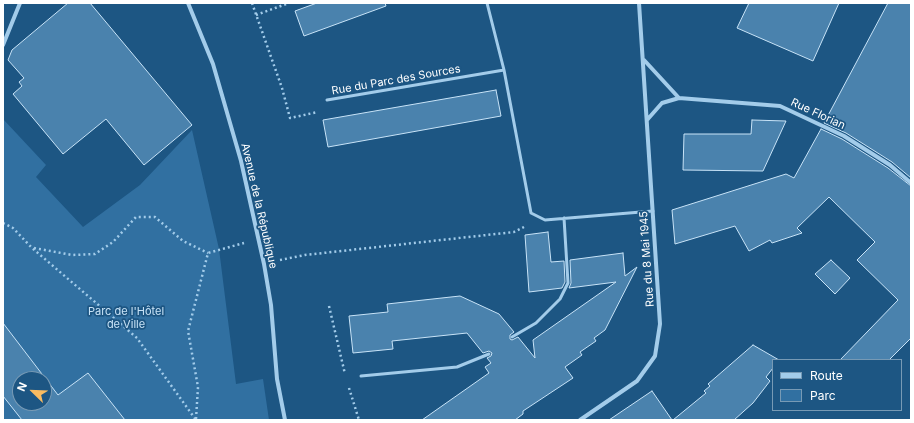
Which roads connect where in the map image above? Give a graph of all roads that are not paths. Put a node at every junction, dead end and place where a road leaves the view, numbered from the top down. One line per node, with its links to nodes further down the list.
1 (20, 3): 5 (street)
2 (188, 3): 17 (street, Avenue de la République)
3 (487, 3): 7 (lane)
4 (639, 3): 6 (street)
5 (3, 44)
6 (644, 60): 8 (street); 10 (street, Rue du 8 Mai 1945)
7 (504, 70): 9 (lane, Rue du Parc des Sources); 13 (lane)
8 (679, 98): 10 (street, Rue Florian); 11 (street, Rue Florian)
9 (327, 100)
10 (647, 121): 12 (street, Rue du 8 Mai 1945)
11 (911, 183)
12 (653, 211): 13 (lane); 18 (street, Rue du 8 Mai 1945)
13 (564, 218): 14 (lane)
14 (512, 337)
15 (489, 354): 16 (lane)
16 (361, 376)
17 (285, 420)
18 (580, 420)

